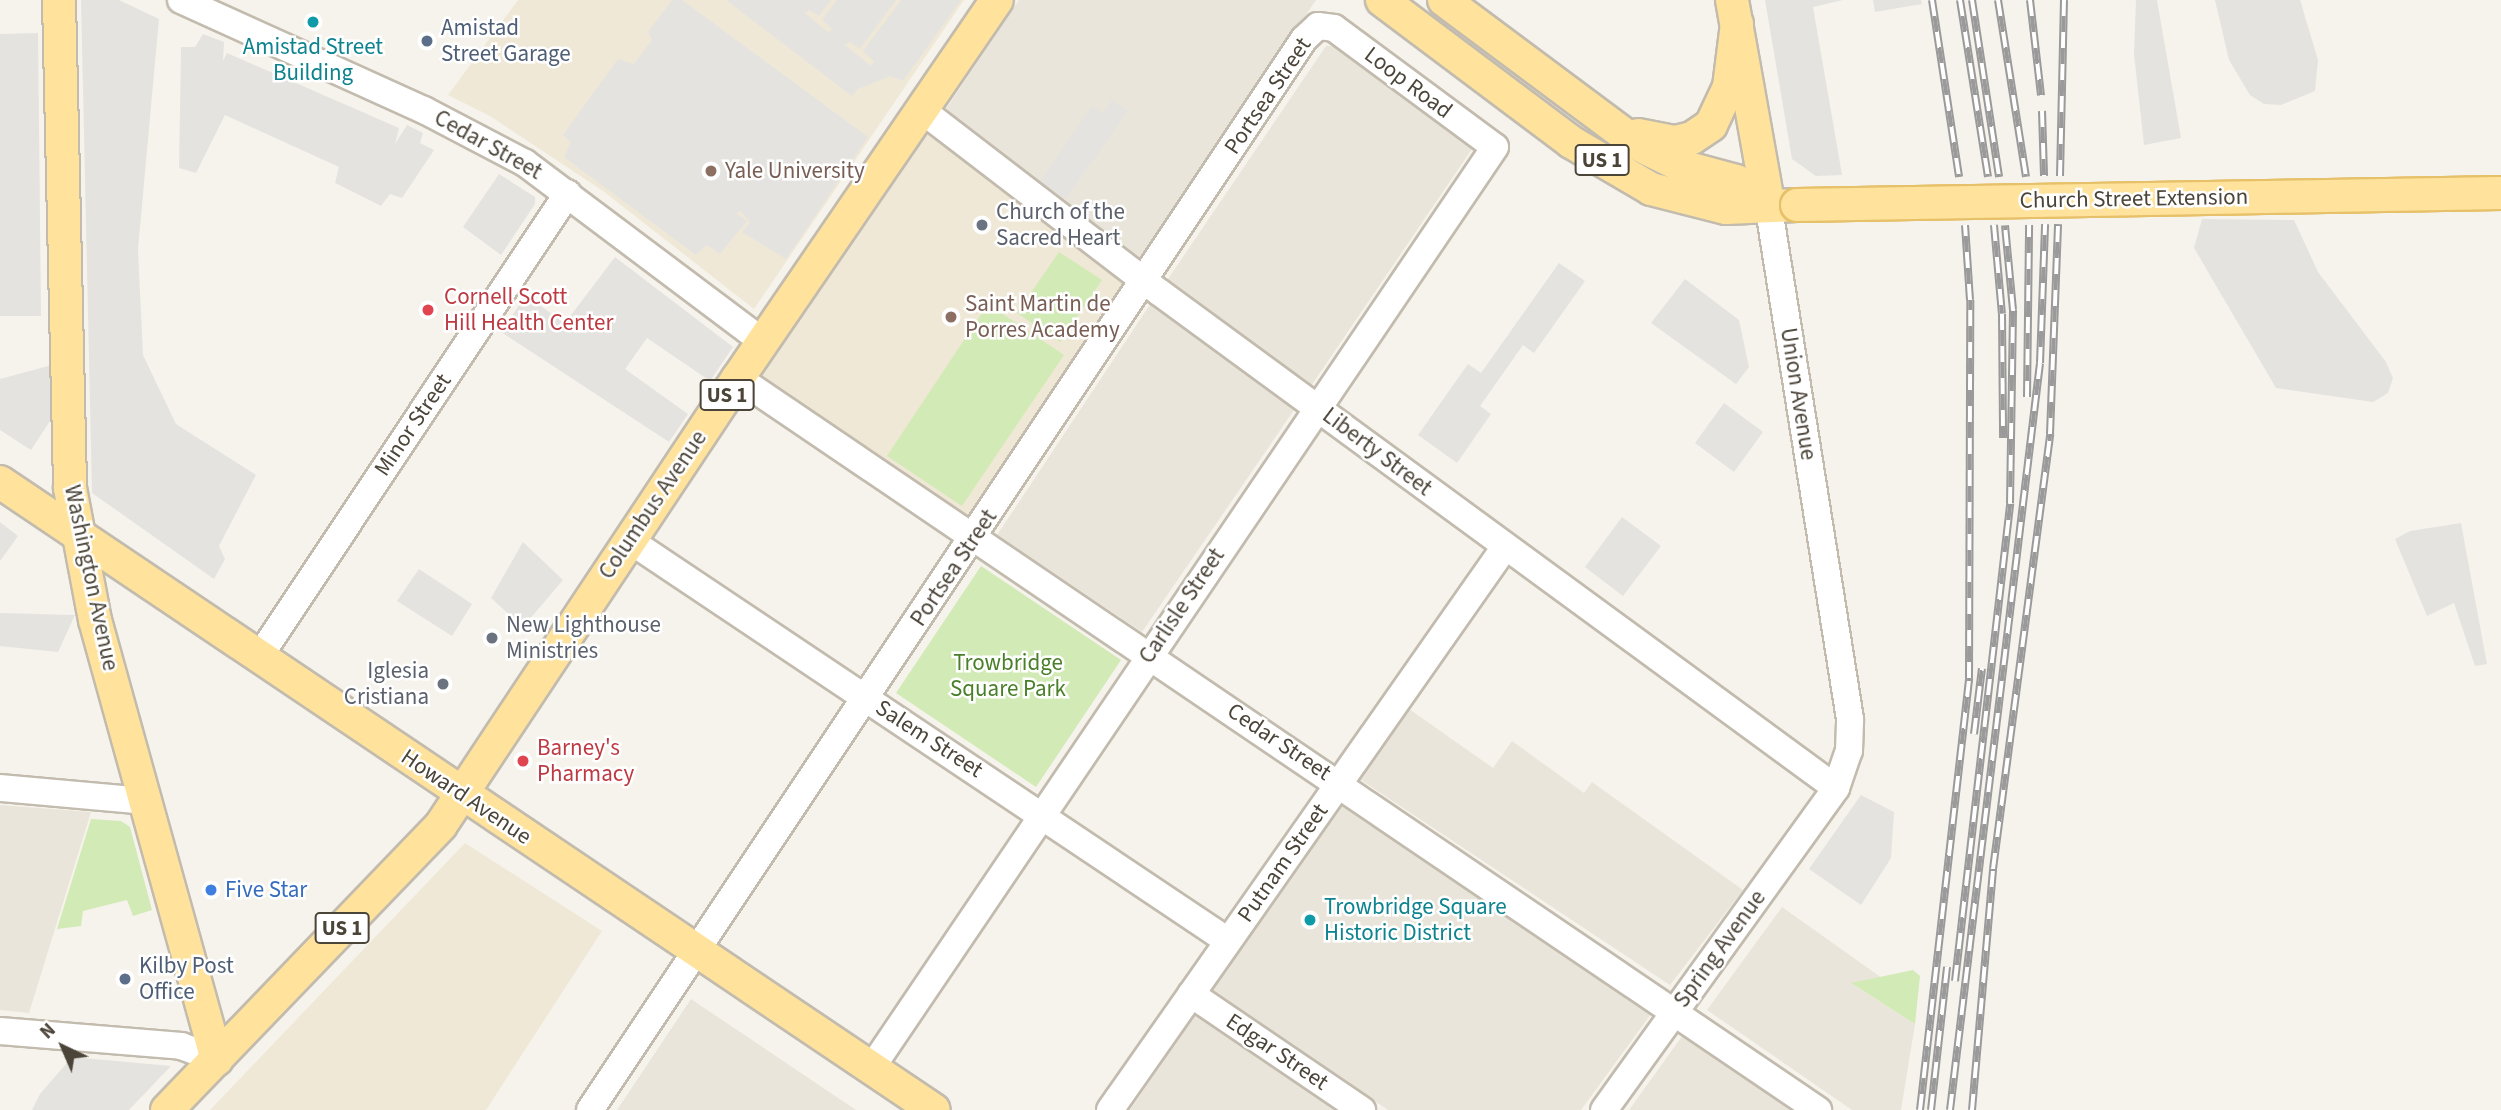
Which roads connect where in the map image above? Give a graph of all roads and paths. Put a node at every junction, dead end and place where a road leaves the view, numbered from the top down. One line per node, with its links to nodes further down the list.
1 (59, 0): 20 (main road, Washington Avenue)
2 (181, 0): 6 (street, Cedar Street)
3 (998, 0): 9 (main road, Columbus Avenue / US 1)
4 (1382, 0): 14 (main road, US 1)
5 (1444, 0): 10 (main road, US 1)
6 (234, 10): 12 (street, Cedar Street)
7 (1735, 12): 10 (main road, US 1); 14 (main road, Union Avenue / US 1)
8 (1318, 26): 11 (street, Loop Road); 15 (street, Portsea Street)
9 (923, 111): 15 (street, Liberty Street); 16 (main road, Columbus Avenue / US 1)
10 (1614, 126): 14 (main road)
11 (1495, 147): 18 (street, Carlisle Street)
12 (568, 193): 16 (street, Cedar Street); 25 (street, Minor Street)
13 (2501, 193): 14 (main road, Church Street Extension, bridge)
14 (1782, 204): 29 (street, Union Avenue)
15 (1145, 281): 18 (street, Liberty Street); 21 (street, Portsea Street)
16 (763, 342): 17 (main road, Columbus Avenue / US 1)
17 (738, 378): 21 (street, Cedar Street); 22 (main road, Columbus Avenue / US 1)
18 (1316, 407): 23 (street, Liberty Street); 24 (street, Carlisle Street)
19 (0, 482): 20 (main road, Howard Avenue)
20 (79, 535): 25 (main road, Howard Avenue); 31 (main road, Washington Avenue)
21 (975, 537): 24 (street, Cedar Street); 26 (street, Portsea Street)
22 (629, 540): 26 (street, Salem Street); 30 (main road, Columbus Avenue / US 1)
23 (1504, 547): 27 (street, Putnam Street); 29 (street, Liberty Street)
24 (1149, 655): 27 (street, Cedar Street); 32 (street, Carlisle Street)
25 (259, 657): 30 (main road, Howard Avenue)
26 (867, 698): 32 (street, Salem Street); 34 (street, Portsea Street)
27 (1339, 783): 33 (street, Putnam Street); 36 (street, Cedar Street)
28 (0, 788): 31 (street)
29 (1836, 788): 36 (street, Spring Avenue)
30 (461, 794): 34 (main road, Howard Avenue); 38 (main road, Columbus Avenue / US 1)
31 (145, 802): 38 (main road, Washington Avenue)
32 (1042, 814): 33 (street, Salem Street); 39 (street, Carlisle Street)
33 (1228, 941): 35 (street, Putnam Street)
34 (696, 951): 39 (main road, Howard Avenue); 41 (street, Portsea Street)
35 (1191, 994): 43 (street, Putnam Street); 44 (street, Edgar Street)
36 (1676, 1010): 45 (street, Spring Avenue); 46 (street, Cedar Street)
37 (0, 1031): 38 (street)
38 (217, 1059): 40 (main road, Columbus Avenue / US 1)
39 (872, 1068): 42 (main road, Howard Avenue)
40 (167, 1110)
41 (590, 1110)
42 (934, 1110)
43 (1110, 1110)
44 (1362, 1110)
45 (1604, 1110)
46 (1818, 1110)

